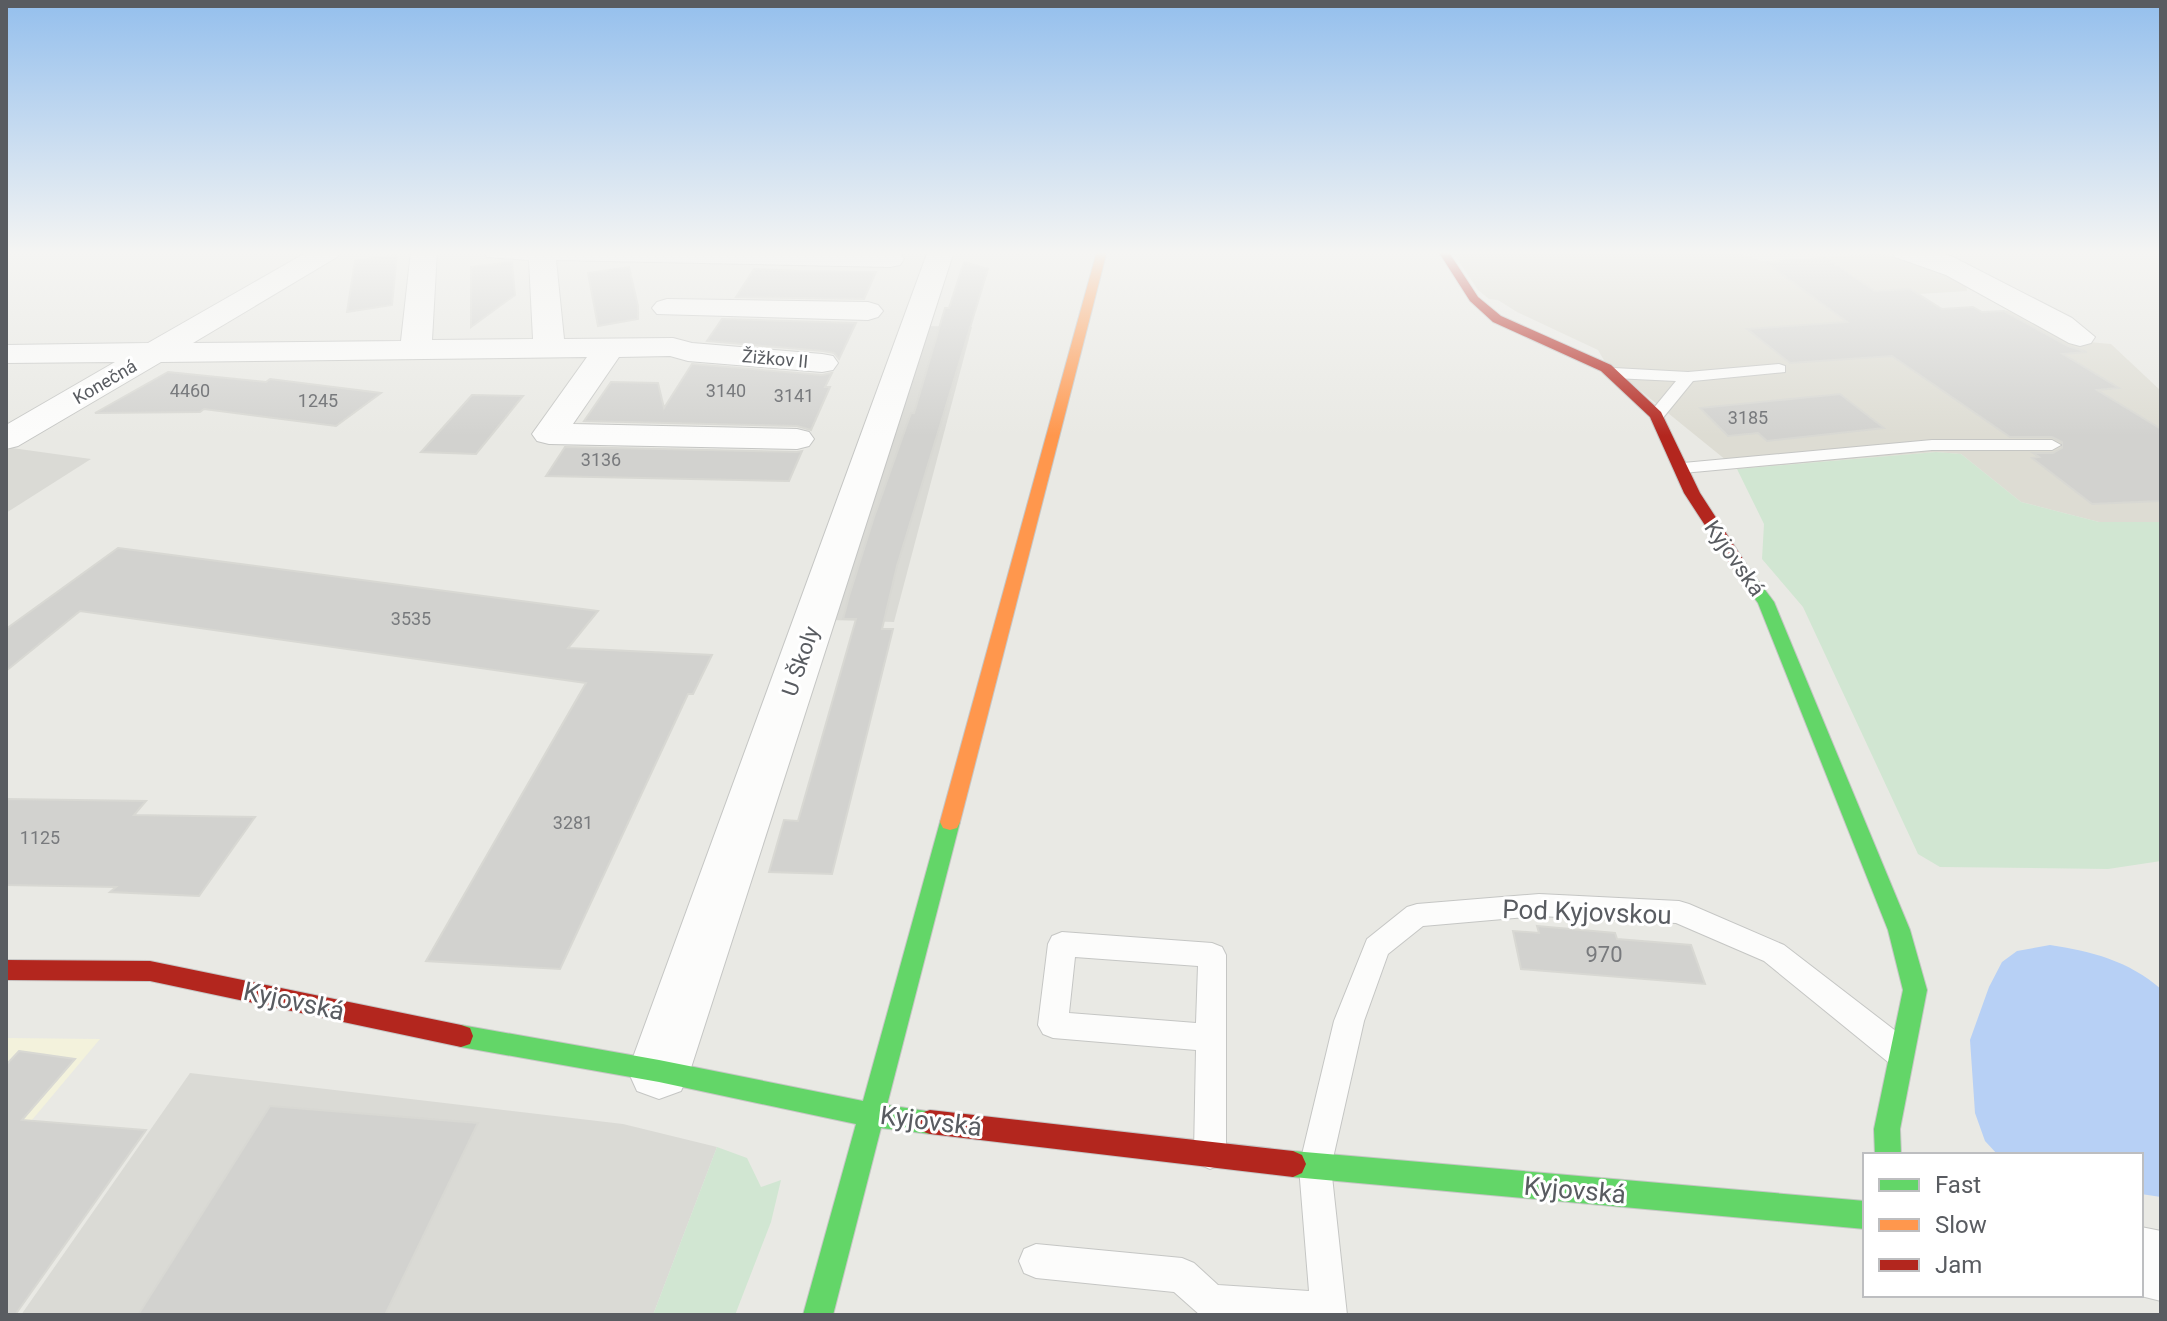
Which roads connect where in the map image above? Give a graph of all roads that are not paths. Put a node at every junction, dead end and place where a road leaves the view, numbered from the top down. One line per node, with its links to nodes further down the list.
1 (223, 313): 14 (street, Konečná)
2 (419, 313): 13 (street)
3 (547, 313): 10 (street)
4 (668, 313): 12 (street)
5 (920, 313): 28 (street, U Školy)
6 (1086, 313): 29 (street)
7 (1490, 313): 18 (street, Kyjovská)
8 (2041, 313): 9 (street)
9 (2080, 337)
10 (549, 346): 11 (street, Žižkov II); 13 (street, Žižkov II)
11 (610, 347): 12 (street, Žižkov II); 22 (street)
12 (673, 347): 16 (street, Žižkov II)
13 (416, 349): 14 (street, Žižkov II)
14 (154, 353): 15 (street, Žižkov II); 21 (street, Konečná)
15 (6, 354)
16 (822, 363)
17 (1779, 369): 19 (lane)
18 (1614, 373): 19 (lane); 20 (street, Kyjovská)
19 (1688, 377): 20 (lane)
20 (1656, 415): 24 (street, Kyjovská)
21 (6, 439)
22 (797, 439)
23 (2052, 445): 24 (lane)
24 (1683, 468): 27 (street, Kyjovská)
25 (6, 970): 28 (street, Kyjovská)
26 (1211, 1038): 26 (lane); 31 (lane)
27 (1903, 1056): 30 (street, Kyjovská); 32 (lane, Pod Kyjovskou)
28 (659, 1071): 29 (street, Kyjovská)
29 (872, 1115): 31 (street, Kyjovská); 37 (street)
30 (1888, 1153)
31 (1210, 1154): 32 (street, Kyjovská)
32 (1315, 1167): 33 (street, Kyjovská); 36 (lane, Pod Kyjovskou)
33 (1863, 1215)
34 (1036, 1261): 35 (lane)
35 (1210, 1309): 36 (lane)
36 (1329, 1312)
37 (818, 1315)

